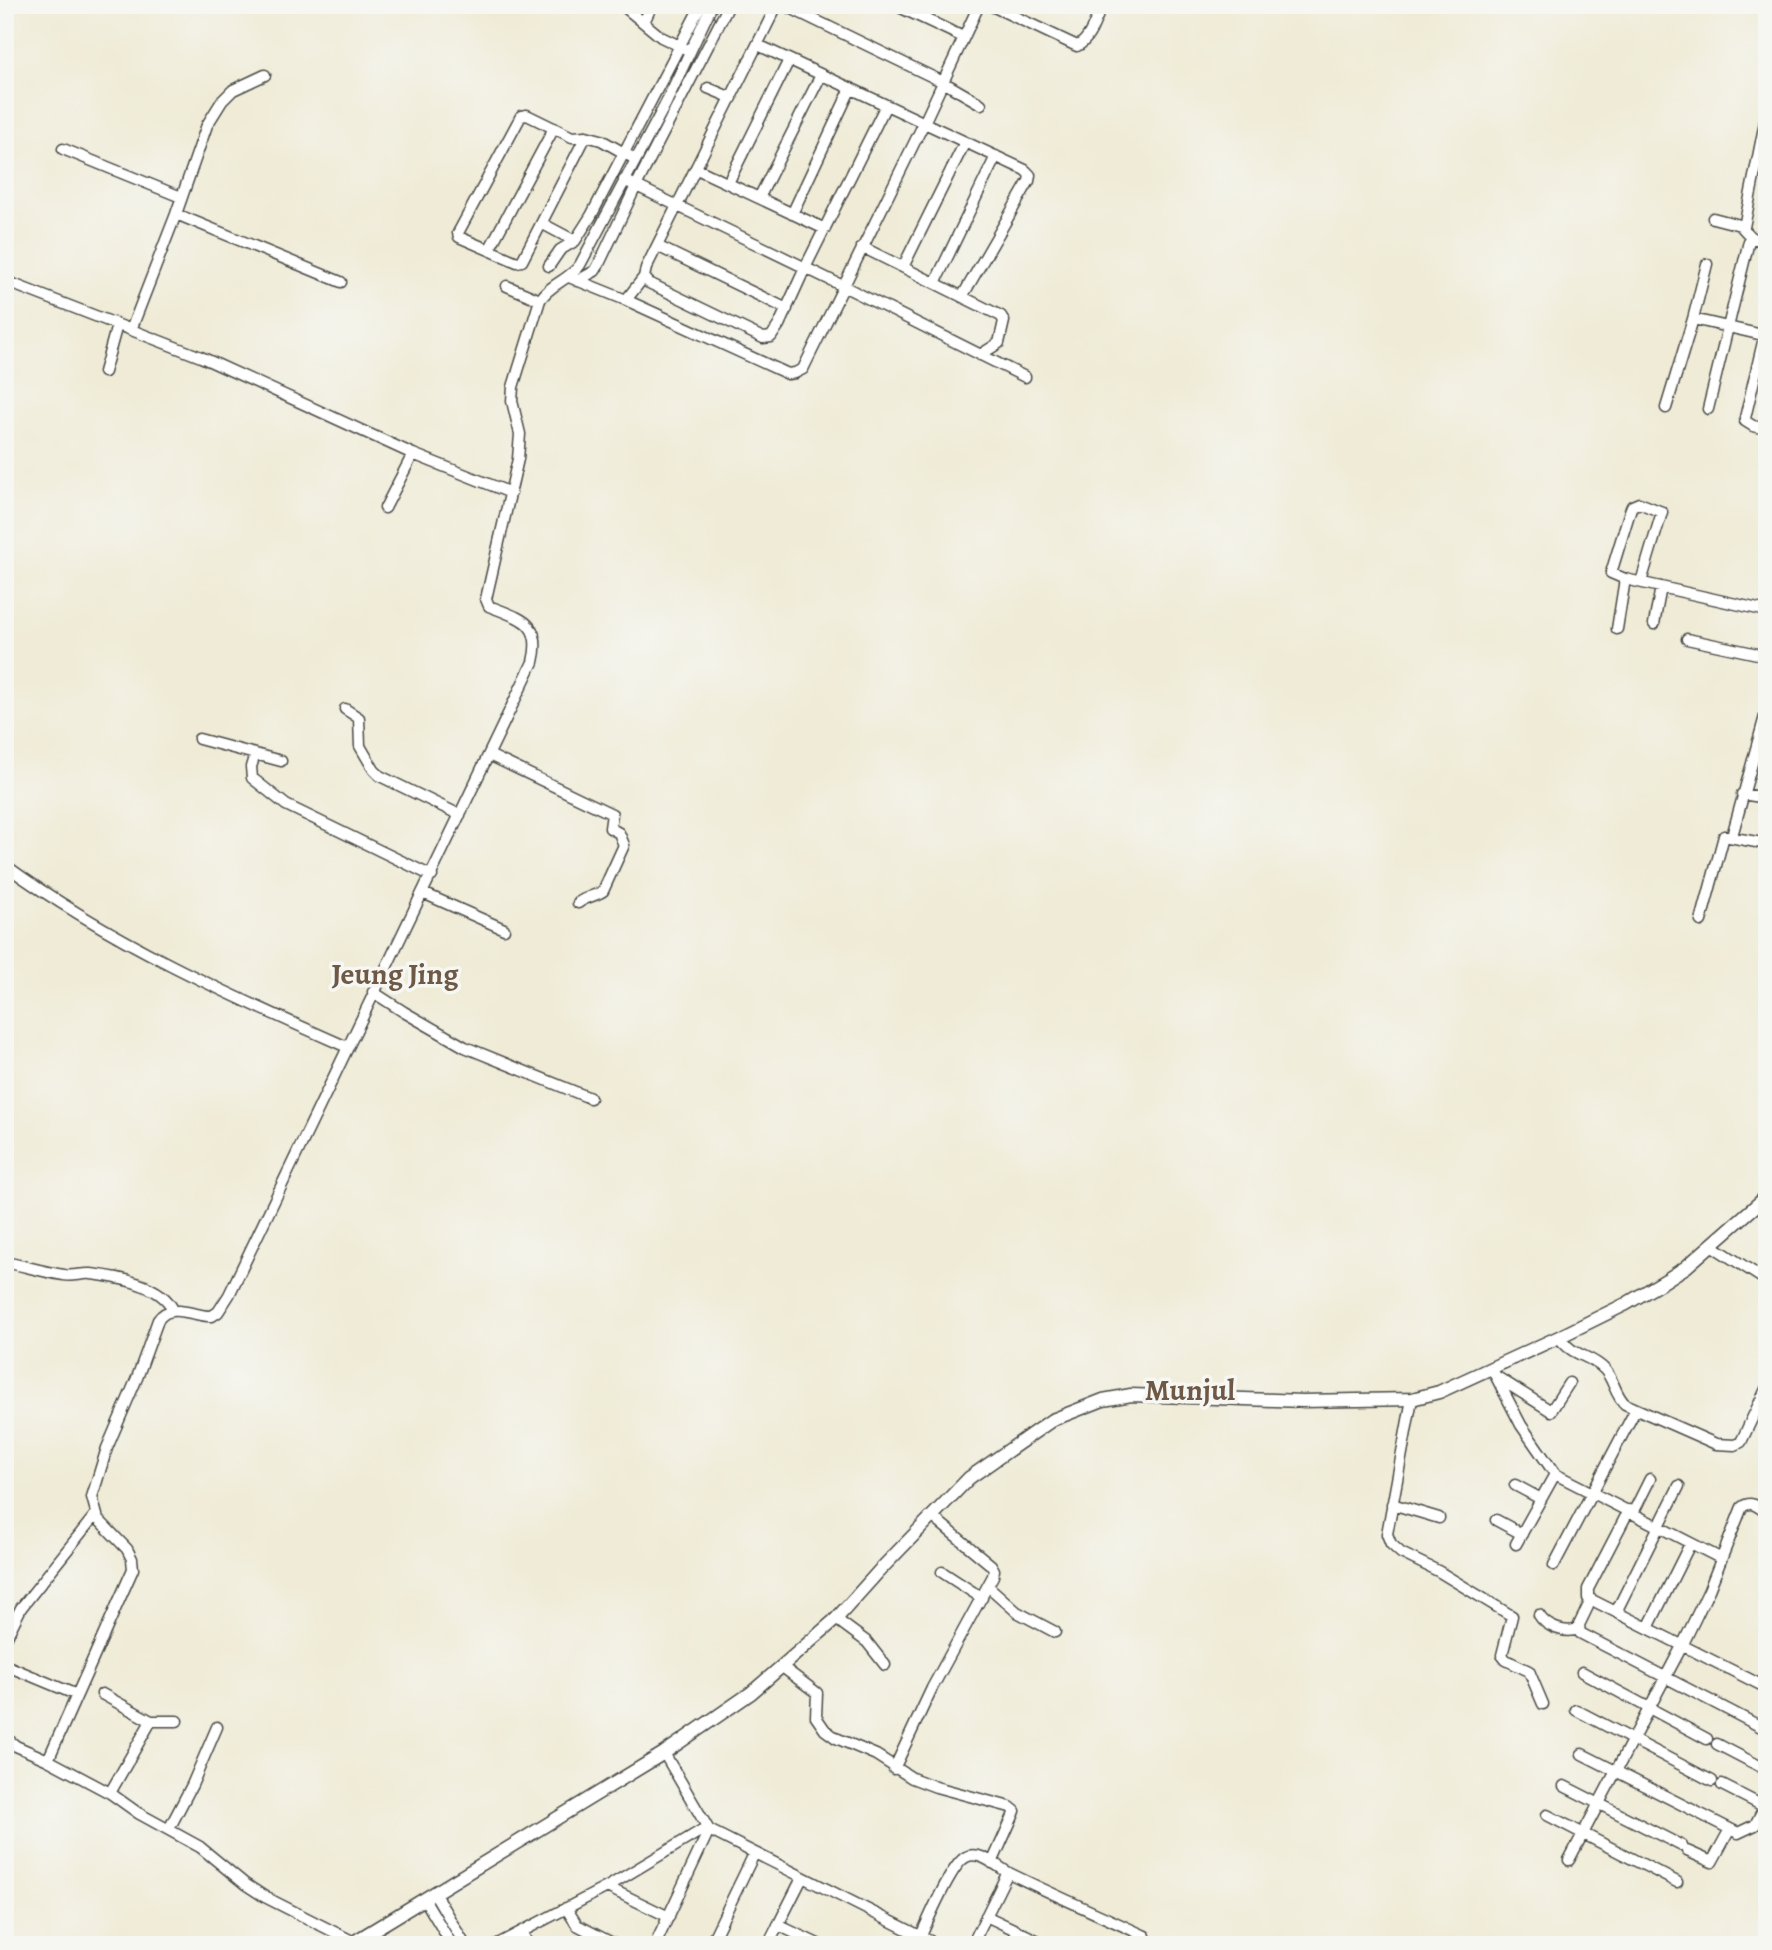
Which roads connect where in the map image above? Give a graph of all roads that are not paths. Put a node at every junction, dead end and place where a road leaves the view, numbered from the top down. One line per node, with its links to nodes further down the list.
1 (622, 5): 15 (street)
2 (652, 5): 15 (street)
3 (701, 5): 18 (street)
4 (712, 5): 18 (street)
5 (729, 5): 20 (street)
6 (777, 5): 17 (street)
7 (784, 5): 23 (street)
8 (895, 5): 14 (street)
9 (929, 5): 14 (street)
10 (979, 5): 16 (street)
11 (990, 5): 13 (street)
12 (1084, 5): 13 (street)
13 (1100, 9)
14 (923, 18): 16 (street)
15 (644, 22): 18 (street)
16 (964, 37): 23 (street)
17 (758, 45): 19 (street); 26 (street)
18 (685, 52): 20 (street); 35 (street)
19 (789, 60): 22 (street); 38 (street)
20 (698, 66): 41 (street)
21 (265, 75): 42 (street)
22 (821, 75): 25 (street); 43 (street)
23 (943, 82): 27 (street); 30 (street)
24 (708, 88): 26 (street)
25 (850, 88): 28 (street); 46 (street)
26 (732, 99): 37 (street)
27 (981, 104)
28 (886, 105): 30 (street); 50 (street)
29 (1767, 112): 49 (street)
30 (925, 123): 33 (street); 55 (street)
31 (554, 128): 32 (street); 56 (street); 56 (street)
32 (586, 136): 35 (street); 48 (street)
33 (965, 142): 36 (street); 59 (street)
34 (63, 149): 42 (street)
35 (629, 156): 39 (street); 40 (street)
36 (996, 156): 65 (street); 68 (street)
37 (697, 169): 38 (street); 44 (street)
38 (728, 183): 43 (street)
39 (608, 185): 40 (street); 52 (street)
40 (622, 185): 41 (street); 62 (street)
41 (636, 186): 44 (street); 62 (street)
42 (181, 197): 45 (street)
43 (760, 198): 46 (street)
44 (677, 205): 54 (street); 60 (street)
45 (176, 214): 64 (street); 75 (street)
46 (792, 214): 50 (street)
47 (1713, 218): 49 (street)
48 (543, 224): 52 (street); 56 (street)
49 (1744, 226): 51 (street)
50 (825, 229): 60 (street)
51 (1750, 237): 53 (street); 74 (street)
52 (575, 241): 58 (street)
53 (1767, 242)
54 (657, 246): 61 (street); 71 (street)
55 (862, 247): 59 (street); 67 (street)
56 (489, 250)
57 (1707, 264): 72 (street)
58 (549, 266)
59 (903, 267): 65 (street)
60 (805, 268): 67 (street); 71 (street)
61 (644, 277): 70 (street); 71 (street)
62 (573, 279): 69 (street); 70 (street)
63 (5, 281): 73 (street)
64 (341, 282)
65 (935, 283): 68 (street)
66 (507, 286): 69 (street)
67 (843, 286): 70 (street); 77 (street)
68 (962, 297): 77 (street)
69 (540, 300): 84 (street)
70 (626, 300)
71 (787, 309)
72 (1693, 319): 74 (street); 80 (street)
73 (117, 324): 75 (street); 78 (street)
74 (1727, 328): 76 (street); 81 (street)
75 (131, 330): 83 (street)
76 (1766, 332): 82 (street)
77 (981, 355): 79 (street)
78 (104, 372)
79 (1025, 377)
80 (1667, 408)
81 (1708, 409)
82 (1767, 429)
83 (414, 454): 84 (street); 85 (street)
84 (511, 493): 99 (street)
85 (385, 508)
86 (1625, 579): 87 (street); 87 (street); 91 (street)
87 (1642, 582): 88 (street)
88 (1661, 587): 89 (street); 90 (street)
89 (1767, 611)
90 (1654, 624)
91 (1617, 629)
92 (1687, 639): 93 (street)
93 (1767, 656)
94 (345, 709): 103 (street)
95 (1767, 709): 97 (street)
96 (199, 739): 98 (street)
97 (1762, 747): 101 (street)
98 (256, 754): 100 (street); 107 (street)
99 (489, 755): 103 (street); 109 (street)
100 (281, 761)
101 (1742, 794): 102 (street); 104 (street)
102 (1767, 798)
103 (460, 815): 107 (street)
104 (1732, 836): 105 (street); 110 (street)
105 (1767, 844)
106 (5, 865): 113 (street)
107 (432, 876): 108 (street)
108 (423, 893): 111 (street); 112 (street)
109 (578, 903)
110 (1701, 921)
111 (505, 929)
112 (373, 992): 113 (street); 114 (street)
113 (347, 1047): 119 (street)
114 (590, 1098)
115 (1767, 1196): 116 (street)
116 (1711, 1245): 118 (street); 120 (street)
117 (5, 1262): 119 (street)
118 (1767, 1282)
119 (173, 1310): 135 (street)
120 (1559, 1337): 121 (street); 125 (street)
121 (1494, 1372): 122 (street); 124 (street); 126 (street)
122 (1569, 1383)
123 (1767, 1387): 125 (street)
124 (1412, 1399): 132 (street); 136 (street)
125 (1636, 1409): 130 (street)
126 (1555, 1474): 130 (street); 131 (street)
127 (1650, 1479): 133 (street)
128 (1515, 1485): 131 (street)
129 (1679, 1486): 139 (street)
130 (1591, 1491): 133 (street); 142 (street)
131 (1541, 1499): 138 (street)
132 (1392, 1504): 137 (street); 163 (street)
133 (1631, 1512): 139 (street); 146 (street)
134 (1767, 1513): 141 (street)
135 (96, 1514): 153 (street); 162 (street)
136 (933, 1517): 144 (street); 149 (street)
137 (1439, 1518)
138 (1496, 1520)
139 (1660, 1527): 140 (street); 147 (street)
140 (1690, 1544): 141 (street); 150 (street)
141 (1720, 1558): 154 (street)
142 (1555, 1565)
143 (942, 1572): 145 (street)
144 (988, 1586): 145 (street); 152 (street)
145 (982, 1598): 175 (street)
146 (1591, 1600): 147 (street); 151 (street)
147 (1616, 1612): 150 (street)
148 (1539, 1615): 151 (street)
149 (836, 1619): 156 (street); 157 (street)
150 (1648, 1628): 154 (street)
151 (1578, 1629): 159 (street)
152 (1055, 1632)
153 (5, 1640)
154 (1682, 1646): 159 (street); 160 (street)
155 (5, 1665): 162 (street)
156 (885, 1665)
157 (781, 1667): 172 (street); 175 (street)
158 (1582, 1672): 164 (street)
159 (1666, 1677): 164 (street); 169 (street)
160 (1767, 1688)
161 (102, 1694): 166 (street)
162 (77, 1695): 174 (street)
163 (1543, 1704)
164 (1650, 1709): 171 (street); 176 (street)
165 (1576, 1710): 171 (street)
166 (151, 1721): 167 (street); 179 (street)
167 (177, 1721)
168 (217, 1727): 183 (street)
169 (1767, 1730)
170 (5, 1737): 174 (street)
171 (1632, 1741): 177 (street); 181 (street)
172 (664, 1753): 184 (street); 194 (street)
173 (1582, 1754): 177 (street)
174 (48, 1760): 179 (street)
175 (894, 1769): 189 (street)
176 (1767, 1770)
177 (1616, 1772): 180 (street); 185 (street)
178 (1564, 1786): 180 (street)
179 (110, 1793): 183 (street)
180 (1599, 1804): 185 (street); 186 (street)
181 (1766, 1806): 185 (street)
182 (1547, 1815): 186 (street)
183 (169, 1829): 202 (street)
184 (708, 1829): 187 (street); 193 (street); 197 (street)
185 (1730, 1829)
186 (1582, 1835): 188 (street); 192 (street)
187 (754, 1854): 191 (street); 209 (street)
188 (1569, 1860)
189 (992, 1863): 190 (street); 201 (street)
190 (1008, 1872): 196 (street); 200 (street)
191 (802, 1878): 198 (street); 201 (street)
192 (1677, 1882)
193 (607, 1887): 195 (street); 197 (street)
194 (430, 1897): 202 (street); 203 (street); 204 (street)
195 (566, 1908): 199 (street); 207 (street)
196 (986, 1916): 213 (street); 214 (street)
197 (669, 1917): 208 (street)
198 (778, 1925): 210 (street); 211 (street)
199 (521, 1932): 205 (street); 206 (street)
200 (1145, 1936)
201 (919, 1940): 212 (street)
202 (351, 1943)
203 (452, 1945)
204 (465, 1945)
205 (496, 1945)
206 (529, 1945)
207 (615, 1945)
208 (655, 1945)
209 (710, 1945)
210 (768, 1945)
211 (820, 1945)
212 (938, 1945)
213 (972, 1945)
214 (1047, 1945)

